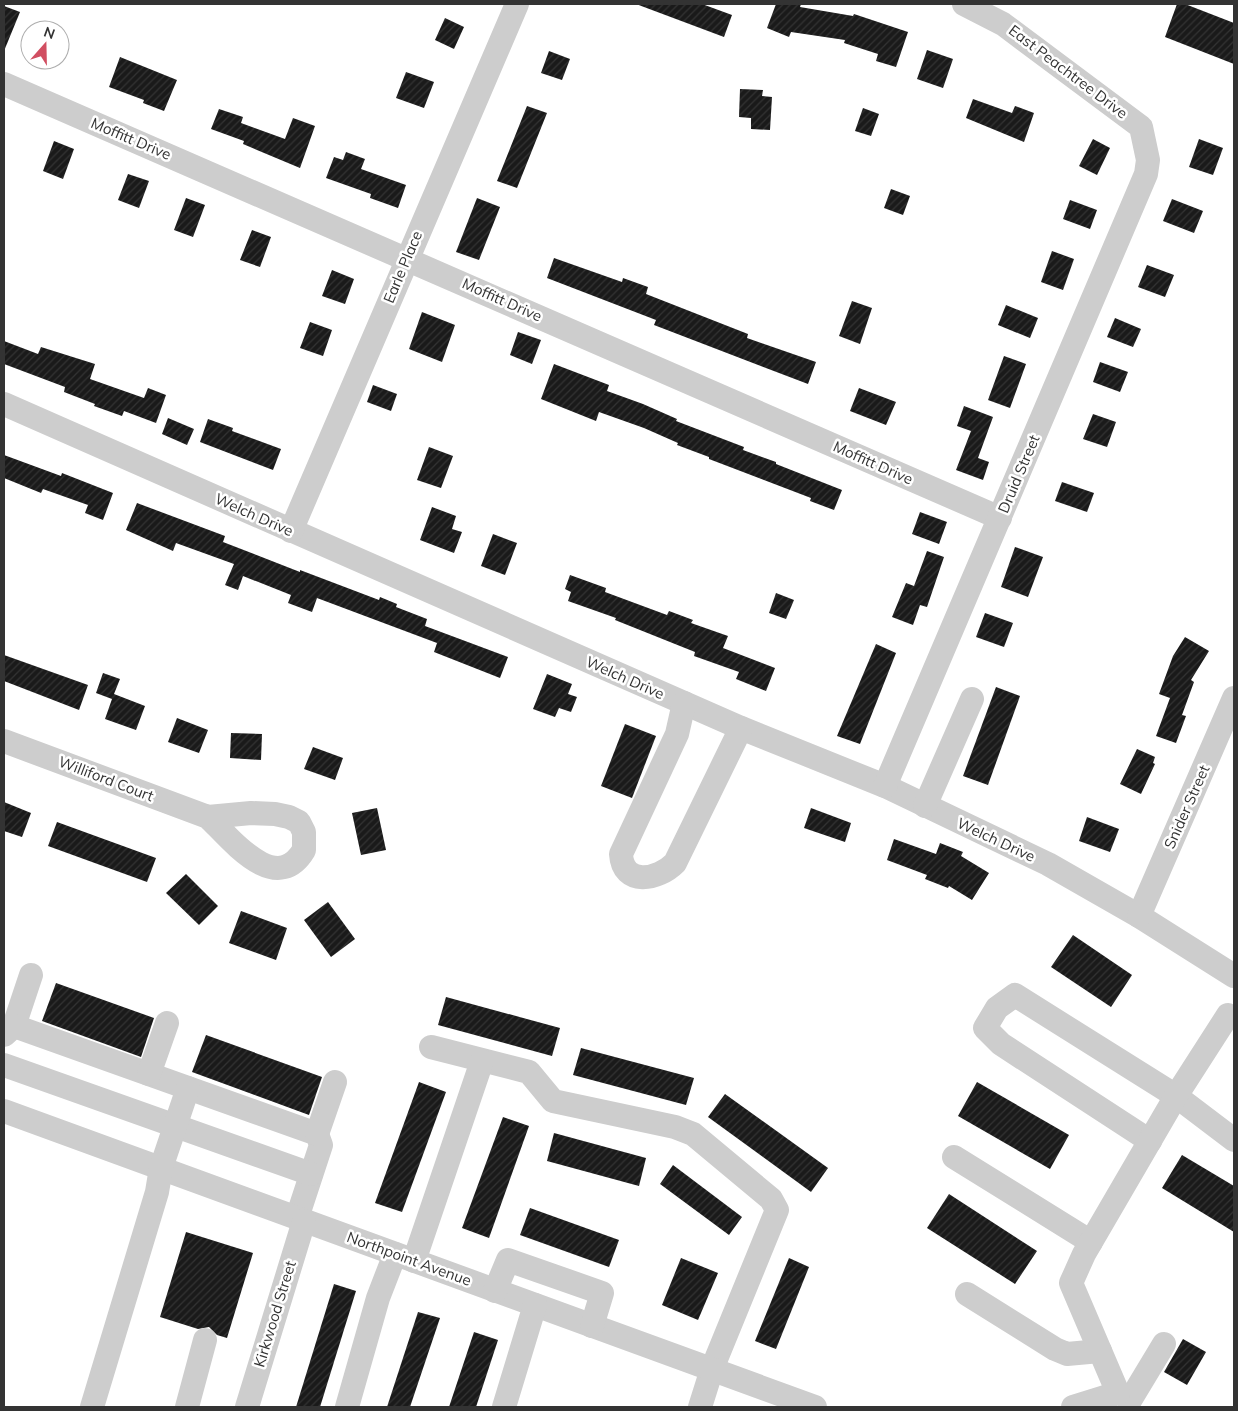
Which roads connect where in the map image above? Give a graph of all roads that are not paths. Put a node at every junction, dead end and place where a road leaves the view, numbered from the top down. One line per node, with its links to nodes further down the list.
1 (517, 4): 5 (street, Earle Place)
2 (964, 4): 4 (street, East Peachtree Drive)
3 (4, 84): 5 (street, Moffitt Drive)
4 (1148, 160): 7 (street, Druid Street)
5 (406, 258): 7 (street, Moffitt Drive); 8 (street, Earle Place)
6 (4, 404): 8 (street, Welch Drive)
7 (1000, 518): 14 (street, Druid Street)
8 (291, 531): 11 (street, Welch Drive)
9 (1234, 698): 17 (street, Snider Street)
10 (972, 699): 15 (street)
11 (684, 703): 12 (street, Welch Drive); 12 (street)
12 (741, 728): 14 (street, Welch Drive)
13 (4, 742): 16 (street, Williford Court)
14 (885, 786): 15 (street, Welch Drive)
15 (925, 806): 17 (street, Welch Drive)
16 (208, 817)
17 (1139, 916): 19 (street, Welch Drive)
18 (31, 975): 22 (street)
19 (1234, 976)
20 (1228, 1014): 29 (street)
21 (167, 1023): 26 (street)
22 (9, 1030): 26 (street)
23 (431, 1047): 24 (street)
24 (482, 1061): 40 (street); 48 (street)
25 (4, 1065): 31 (street)
26 (149, 1074): 28 (street)
27 (334, 1082): 32 (street, Kirkwood Street)
28 (188, 1088): 31 (street); 32 (street)
29 (1176, 1096): 33 (street); 34 (street); 34 (street)
30 (4, 1111): 36 (street, Northpoint Avenue)
31 (175, 1125): 36 (street); 37 (street)
32 (317, 1134): 37 (street, Kirkwood Street)
33 (1234, 1140)
34 (1150, 1141): 39 (street)
35 (954, 1157): 39 (street)
36 (161, 1168): 38 (street, Northpoint Avenue); 50 (street)
37 (311, 1174): 38 (street, Kirkwood Street)
38 (300, 1219): 40 (street, Northpoint Avenue); 52 (street, Kirkwood Street)
39 (1091, 1242): 47 (street)
40 (405, 1257): 41 (street, Northpoint Avenue); 53 (street)
41 (495, 1291): 43 (street, Northpoint Avenue); 44 (street)
42 (967, 1294): 47 (street)
43 (535, 1305): 44 (street, Northpoint Avenue); 54 (street)
44 (592, 1326): 48 (street, Northpoint Avenue)
45 (205, 1340): 51 (street)
46 (1164, 1344): 49 (street)
47 (1100, 1351): 49 (street)
48 (712, 1370): 55 (street); 56 (street, Northpoint Avenue)
49 (1127, 1401): 57 (street)
50 (92, 1407)
51 (187, 1407)
52 (247, 1407)
53 (346, 1407)
54 (504, 1407)
55 (700, 1407)
56 (815, 1407)
57 (1073, 1407)

